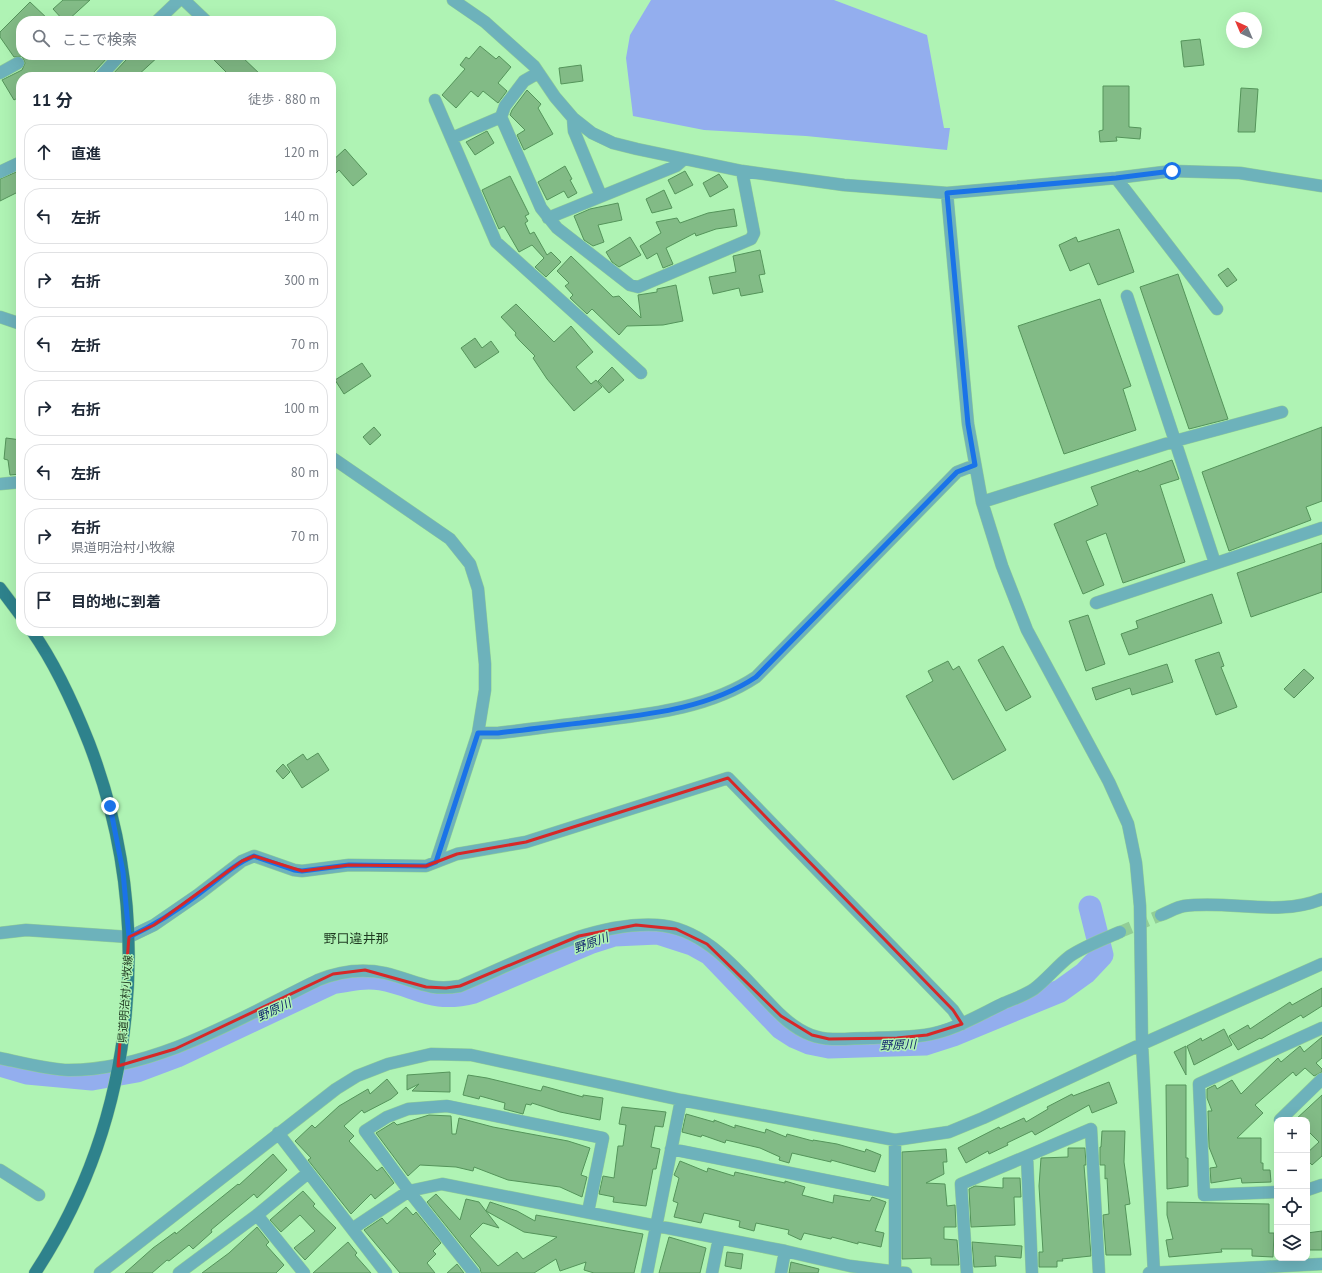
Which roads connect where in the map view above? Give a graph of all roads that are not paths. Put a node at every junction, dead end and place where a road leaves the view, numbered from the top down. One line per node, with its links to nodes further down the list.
1 (179, 0): 4 (street)
2 (184, 0): 5 (street)
3 (453, 0): 10 (street)
4 (162, 16)
5 (201, 16)
6 (115, 60): 8 (street)
7 (18, 63): 9 (street)
8 (105, 72)
9 (0, 73)
10 (538, 73): 12 (street); 13 (street)
11 (434, 100): 14 (street)
12 (501, 117): 14 (street); 23 (street)
13 (573, 118): 15 (street); 22 (street)
14 (452, 138): 28 (street)
15 (684, 159): 17 (street); 22 (street)
16 (16, 164): 18 (street)
17 (742, 171): 21 (street); 23 (street)
18 (0, 172)
19 (1116, 178): 20 (street); 21 (street); 25 (street)
20 (1322, 186)
21 (947, 193): 32 (street)
22 (600, 196): 23 (street)
23 (548, 218)
24 (1127, 296): 30 (street)
25 (1217, 309)
26 (0, 317): 27 (street)
27 (16, 322)
28 (641, 373)
29 (1282, 412): 30 (street)
30 (1175, 442): 35 (street); 37 (street)
31 (336, 460): 42 (street)
32 (975, 465): 35 (street); 42 (street)
33 (16, 482): 34 (street)
34 (0, 484)
35 (982, 502): 52 (street)
36 (1322, 528): 37 (street)
37 (1215, 563): 39 (street)
38 (0, 588): 40 (main road)
39 (1096, 603)
40 (16, 609)
41 (35, 636): 48 (main road, 県道明治村小牧線)
42 (478, 733): 43 (street)
43 (436, 862): 48 (street); 50 (street)
44 (1322, 899): 45 (street)
45 (1161, 915)
46 (1120, 932): 50 (street)
47 (0, 933): 48 (street)
48 (129, 937): 54 (main road, 県道明治村小牧線)
49 (1322, 964): 52 (street)
50 (962, 1024): 54 (street)
51 (1322, 1028): 67 (street)
52 (1142, 1044): 59 (street); 94 (street)
53 (0, 1058): 54 (street)
54 (118, 1066): 81 (main road, 県道明治村小牧線)
55 (1322, 1079): 57 (street)
56 (681, 1100): 58 (street); 59 (street); 60 (street)
57 (1283, 1117)
58 (278, 1134): 63 (street); 82 (street)
59 (895, 1140): 68 (street)
60 (671, 1149): 68 (street); 72 (street)
61 (1027, 1157): 90 (street); 91 (street); 92 (street)
62 (0, 1170): 69 (street)
63 (308, 1174): 71 (street); 73 (street)
64 (1322, 1185): 65 (street)
65 (1310, 1189)
66 (409, 1191): 70 (street); 70 (street); 73 (street); 86 (street)
67 (1274, 1192)
68 (895, 1194): 79 (street)
69 (39, 1195)
70 (588, 1212): 72 (street)
71 (257, 1215): 83 (street); 84 (street)
72 (657, 1226): 74 (street); 87 (street)
73 (352, 1229): 85 (street)
74 (719, 1238): 75 (street); 88 (street)
75 (785, 1251): 78 (street); 89 (street)
76 (1284, 1263): 77 (street); 80 (street)
77 (1322, 1264)
78 (849, 1269): 79 (street)
79 (899, 1272)
80 (1208, 1272): 94 (street)
81 (35, 1273)
82 (100, 1273)
83 (179, 1273)
84 (304, 1273)
85 (386, 1273)
86 (474, 1273)
87 (647, 1273)
88 (712, 1273)
89 (781, 1273)
90 (967, 1273)
91 (1032, 1273)
92 (1099, 1273)
93 (1149, 1273): 94 (street)
94 (1154, 1273)

